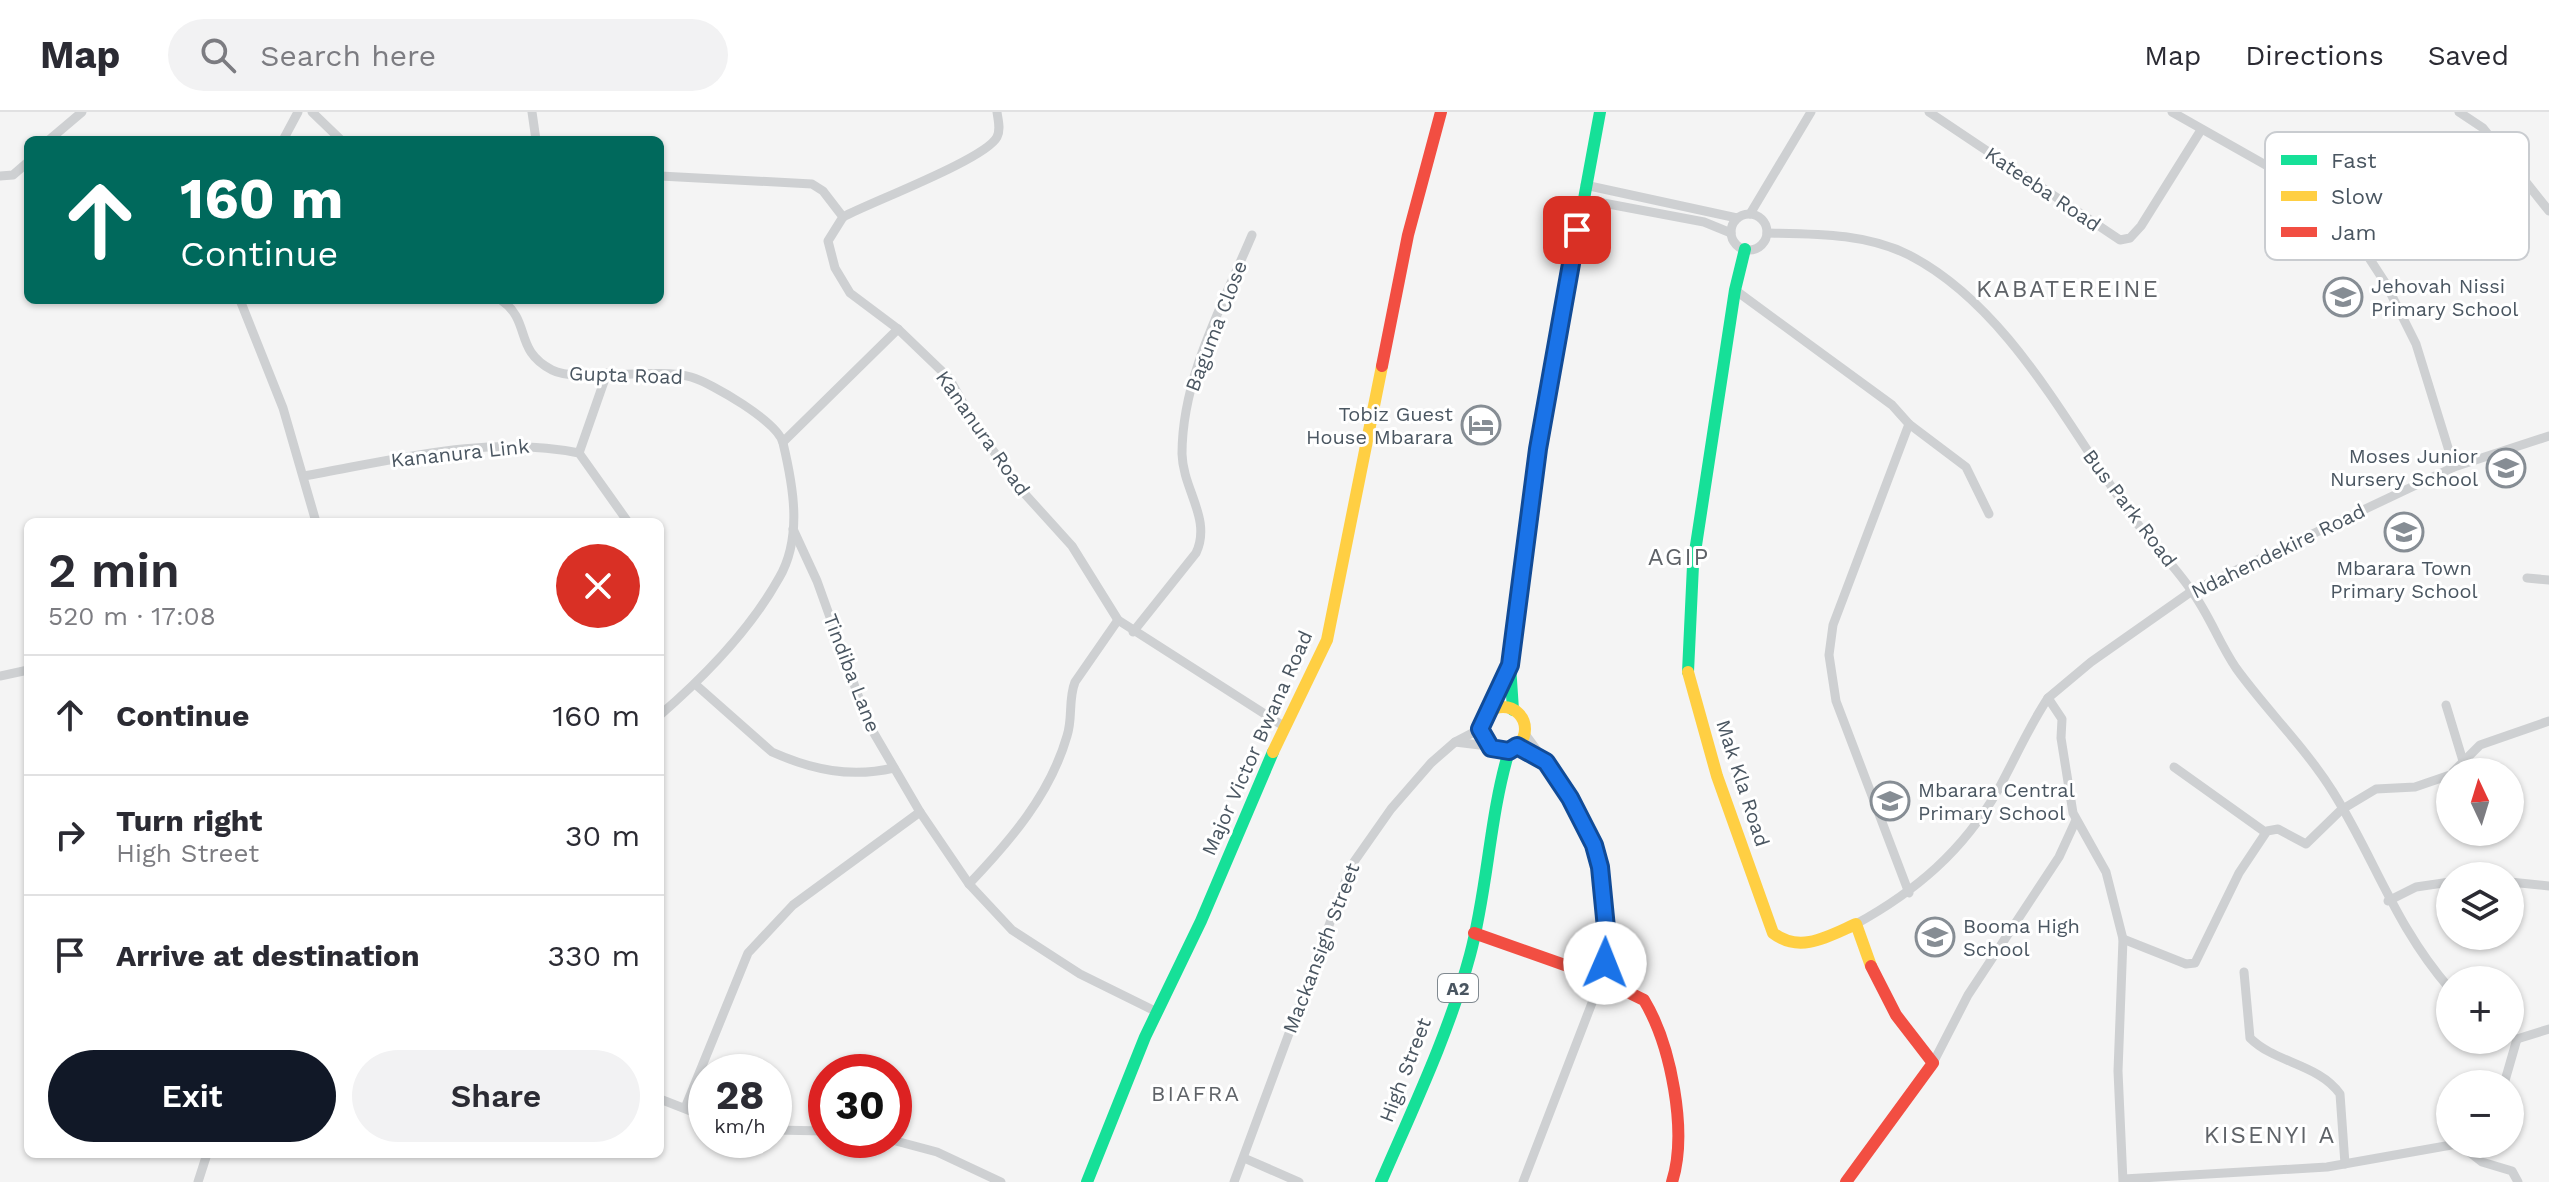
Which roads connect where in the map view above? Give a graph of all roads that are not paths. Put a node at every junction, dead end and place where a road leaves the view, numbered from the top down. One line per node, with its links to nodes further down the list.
1 (82, 112): 14 (street)
2 (298, 112): 15 (street)
3 (312, 112): 16 (street)
4 (532, 112): 17 (street)
5 (997, 112): 27 (street)
6 (1441, 112): 64 (street, Major Victor Bwana Road)
7 (1600, 112): 22 (street)
8 (1811, 112): 26 (street)
9 (1929, 112): 12 (street, Kateeba Road)
10 (2172, 112): 12 (street)
11 (2459, 112): 13 (street)
12 (2201, 130): 19 (street)
13 (2486, 132)
14 (54, 136)
15 (285, 136)
16 (337, 136)
17 (535, 136)
18 (24, 165): 20 (street)
19 (2265, 165)
20 (0, 176)
21 (664, 176): 27 (street)
22 (1585, 185): 24 (street); 28 (street)
23 (2529, 186): 25 (street)
24 (1582, 199): 29 (street); 54 (street)
25 (2549, 211)
26 (1750, 214): 28 (street); 30 (street)
27 (843, 217): 37 (street, Kananura Road)
28 (1737, 218): 29 (street)
29 (1731, 233): 32 (street)
30 (1767, 233): 32 (street); 51 (street, Bus Park Road)
31 (1252, 235): 53 (street, Baguma Close)
32 (1745, 249): 34 (street, Mak Kla Road)
33 (2370, 260): 43 (street)
34 (1735, 290): 39 (street); 87 (street, Mak Kla Road)
35 (242, 304): 44 (street)
36 (506, 304): 38 (street, Gupta Road)
37 (898, 329): 41 (street); 52 (street, Kananura Road)
38 (607, 373): 41 (street, Gupta Road); 42 (street)
39 (1909, 424): 45 (street); 85 (street)
40 (2549, 436): 43 (street, Ndahendekire Road)
41 (783, 442): 48 (street)
42 (579, 453): 44 (street, Kananura Link); 47 (street)
43 (2454, 467): 51 (street, Ndahendekire Road)
44 (304, 476): 46 (street)
45 (1989, 514)
46 (315, 518)
47 (625, 518)
48 (793, 529): 57 (street); 74 (street, Tindiba Lane)
49 (2527, 578): 50 (street)
50 (2549, 580)
51 (2192, 591): 58 (street, Ndahendekire Road); 77 (street, Bus Park Road)
52 (1118, 620): 53 (street, Kananura Road); 82 (street)
53 (1133, 632): 64 (street, Kananura Road)
54 (1510, 665): 60 (street); 62 (street)
55 (24, 671): 56 (street)
56 (0, 676)
57 (695, 684): 61 (street); 74 (street)
58 (2048, 698): 79 (street); 85 (street, Ndahendekire Road)
59 (2446, 705): 71 (street)
60 (1513, 710): 62 (street); 66 (street)
61 (664, 711)
62 (1489, 712): 65 (street)
63 (2549, 721): 72 (street)
64 (1285, 727): 93 (street, Major Victor Bwana Road)
65 (1480, 729): 67 (street, Mackansigh Street); 68 (street, A2)
66 (1525, 734): 69 (street, A2); 70 (street)
67 (1455, 742): 68 (street); 103 (street, Mackansigh Street)
68 (1489, 747): 69 (street); 76 (street, High Street / A2)
69 (1513, 748): 70 (street); 76 (street, High Street / A2)
70 (1540, 756): 92 (street)
71 (2462, 758)
72 (2466, 758)
73 (2174, 767): 80 (street)
74 (894, 768): 78 (street, Tindiba Lane)
75 (2436, 779): 77 (street)
76 (1498, 784): 88 (street, High Street / A2)
77 (2341, 810): 80 (street); 86 (street, Bus Park Road)
78 (920, 812): 82 (street, Tindiba Lane); 98 (street)
79 (2076, 820): 89 (street); 96 (street)
80 (2265, 832): 89 (street)
81 (2524, 883): 84 (street)
82 (969, 884): 93 (street, Tindiba Lane)
83 (2436, 884): 86 (street)
84 (2549, 886)
85 (1909, 893): 87 (street, Ndahendekire Road)
86 (2388, 901): 91 (street, Bus Park Road)
87 (1856, 924): 96 (street)
88 (1474, 933): 92 (street); 112 (street, High Street / A2)
89 (2123, 939): 106 (street)
90 (2244, 972): 105 (street)
91 (2436, 973)
92 (1602, 977): 113 (street); 114 (street)
93 (1157, 1012): 109 (street, Major Victor Bwana Road)
94 (2549, 1029): 95 (street)
95 (2524, 1035)
96 (1933, 1063): 115 (street)
97 (664, 1100): 98 (street)
98 (685, 1108): 99 (street)
99 (688, 1109)
100 (912, 1145): 108 (street)
101 (2436, 1148): 105 (street)
102 (206, 1158): 107 (street)
103 (1244, 1158): 110 (street, Mackansigh Street); 111 (street)
104 (2477, 1158): 116 (street)
105 (2345, 1164): 106 (street)
106 (2124, 1181)
107 (198, 1182)
108 (1001, 1182)
109 (1087, 1182)
110 (1234, 1182)
111 (1299, 1182)
112 (1381, 1182)
113 (1523, 1182)
114 (1672, 1182)
115 (1846, 1182)
116 (2518, 1182)

